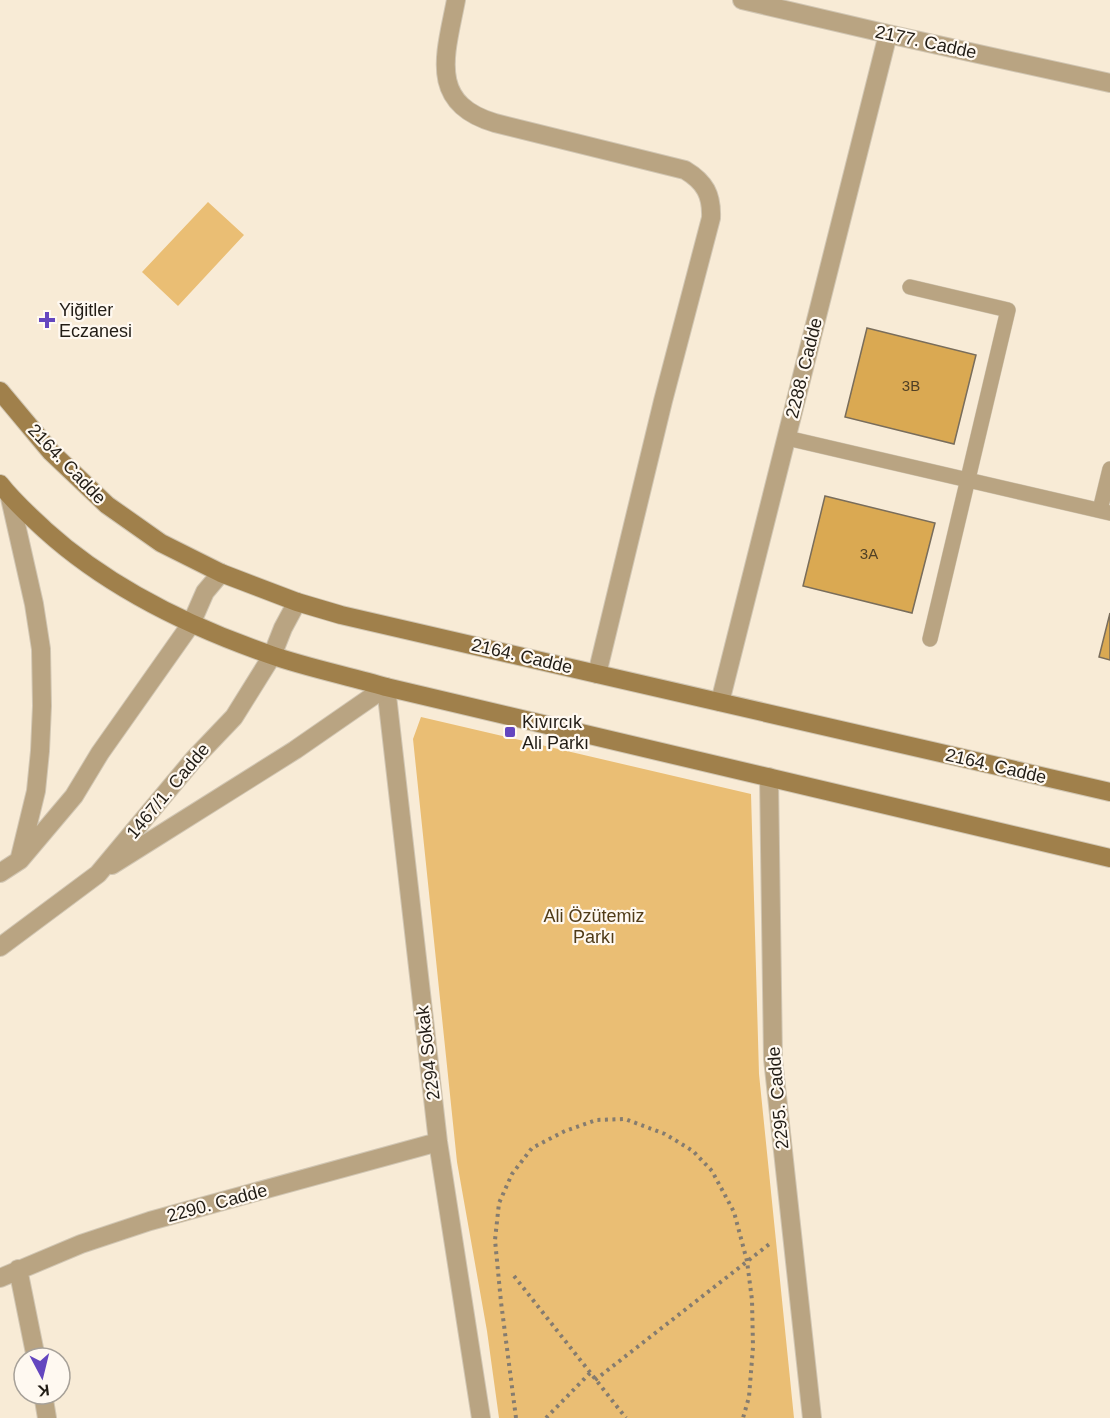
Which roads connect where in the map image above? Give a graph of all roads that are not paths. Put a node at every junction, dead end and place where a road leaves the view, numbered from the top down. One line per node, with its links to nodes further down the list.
1 (456, 0): 17 (street)
2 (742, 0): 3 (street, 2177. Cadde)
3 (888, 34): 4 (street, 2177. Cadde); 7 (street, 2288. Cadde)
4 (1110, 83)
5 (910, 287): 9 (lane)
6 (0, 391): 12 (main road, 2164. Cadde)
7 (787, 438): 9 (lane); 19 (street, 2288. Cadde)
8 (1110, 469): 11 (lane)
9 (968, 480): 11 (lane); 15 (lane)
10 (5, 491): 14 (main road); 23 (street)
11 (1105, 512)
12 (221, 573): 13 (main road, 2164. Cadde); 14 (street)
13 (297, 602): 16 (street, 1467/1. Cadde); 17 (main road, 2164. Cadde)
14 (191, 624): 16 (main road); 23 (street)
15 (930, 639)
16 (272, 656): 18 (main road); 25 (street, 1467/1. Cadde)
17 (597, 674): 19 (main road, 2164. Cadde)
18 (386, 687): 20 (main road); 25 (street); 27 (street, 2294 Sokak)
19 (720, 702): 21 (main road, 2164. Cadde)
20 (769, 777): 22 (main road); 32 (street, 2295. Cadde)
21 (1110, 792)
22 (1110, 858)
23 (20, 860): 24 (street)
24 (0, 873)
25 (98, 874): 26 (street, 1467/1. Cadde)
26 (0, 947)
27 (438, 1142): 28 (street, 2290. Cadde); 31 (street, 2294 Sokak)
28 (18, 1269): 29 (street, 2290. Cadde); 30 (street)
29 (0, 1278)
30 (34, 1346)
31 (481, 1418)
32 (812, 1418)

